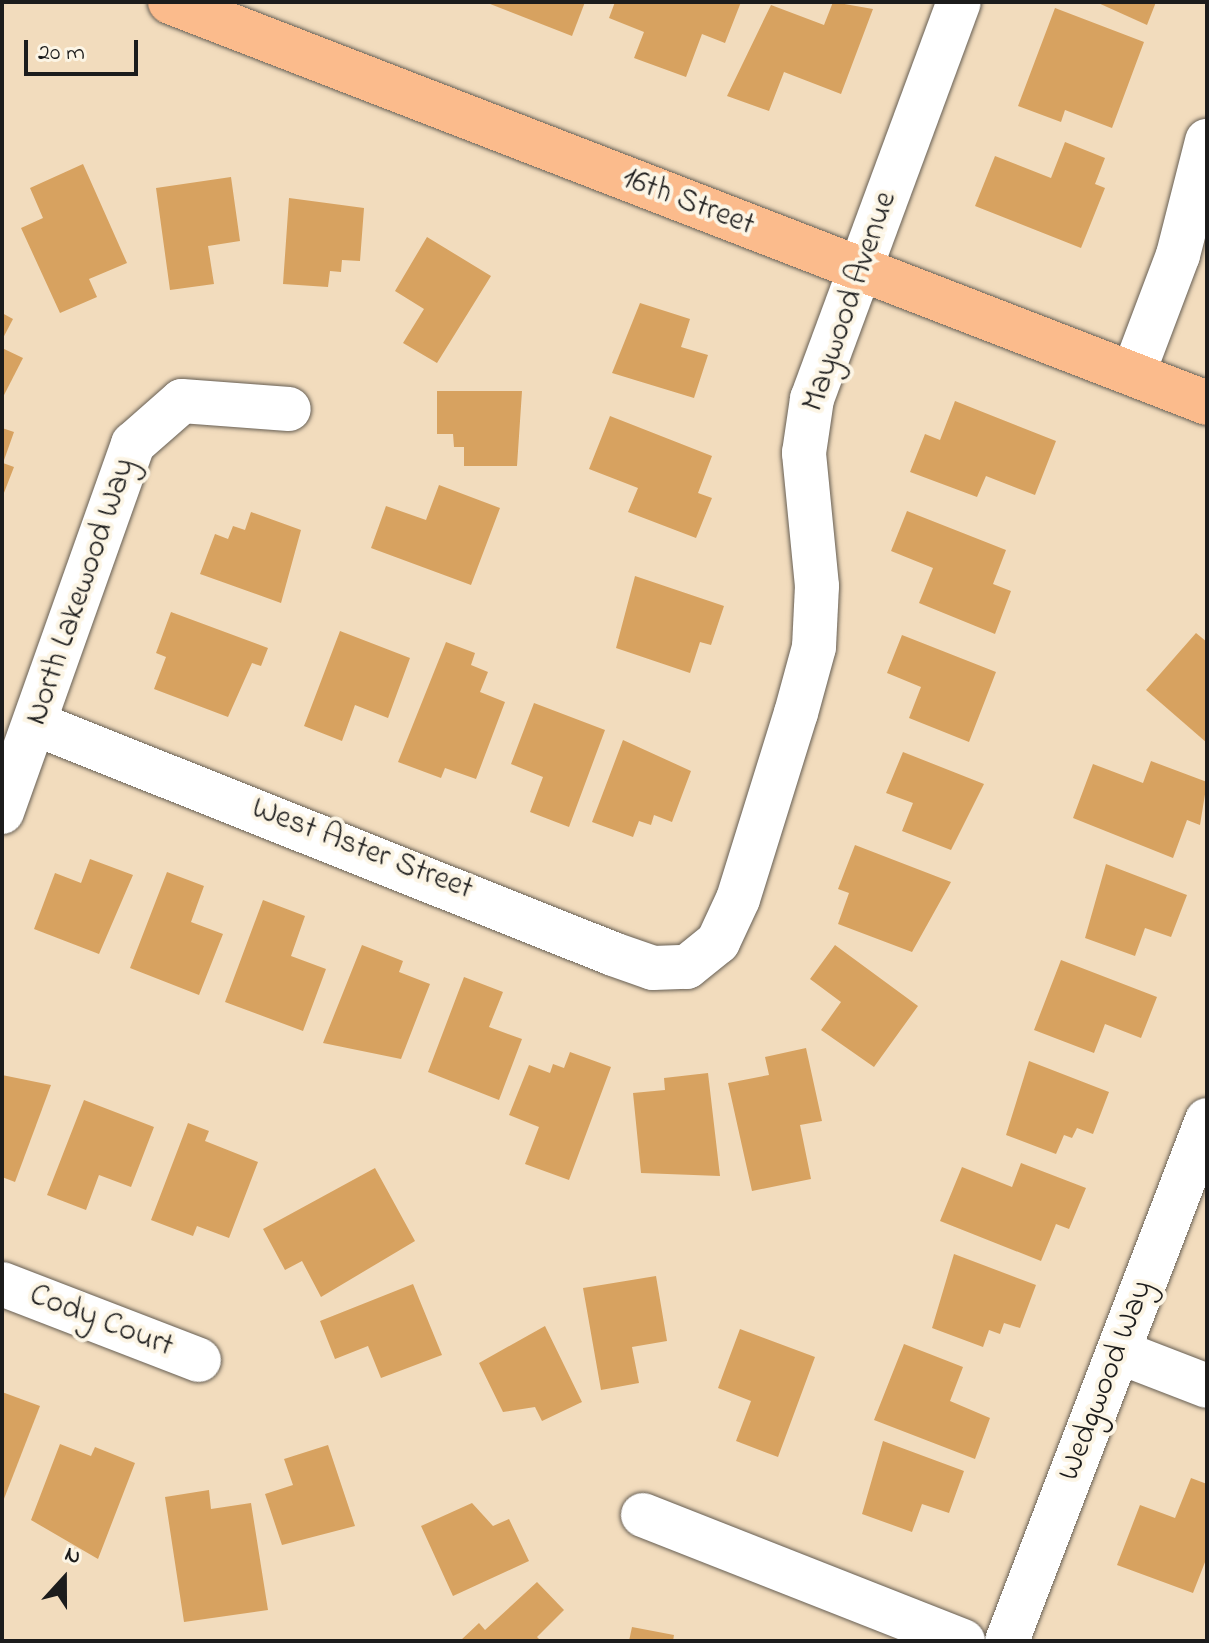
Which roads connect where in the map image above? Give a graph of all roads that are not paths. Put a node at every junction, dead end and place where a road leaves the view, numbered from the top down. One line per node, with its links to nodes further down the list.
1 (170, 2): 5 (main road, 16th Street)
2 (959, 2): 5 (street, Maywood Avenue)
3 (1207, 141): 4 (street)
4 (1201, 186): 6 (street)
5 (858, 269): 6 (main road, 16th Street); 11 (street, Maywood Avenue)
6 (1133, 374): 7 (main road, 16th Street)
7 (1207, 403)
8 (289, 409): 9 (street, North Lakewood Way)
9 (36, 724): 10 (street, North Lakewood Way); 11 (street, West Aster Street)
10 (2, 812)
11 (687, 967)
12 (1207, 1120): 14 (street, Wedgwood Way)
13 (2, 1284): 15 (street, Cody Court)
14 (1119, 1352): 16 (street); 19 (street, Wedgwood Way)
15 (199, 1360)
16 (1207, 1386)
17 (643, 1515): 18 (street)
18 (963, 1641)
19 (1007, 1641)

